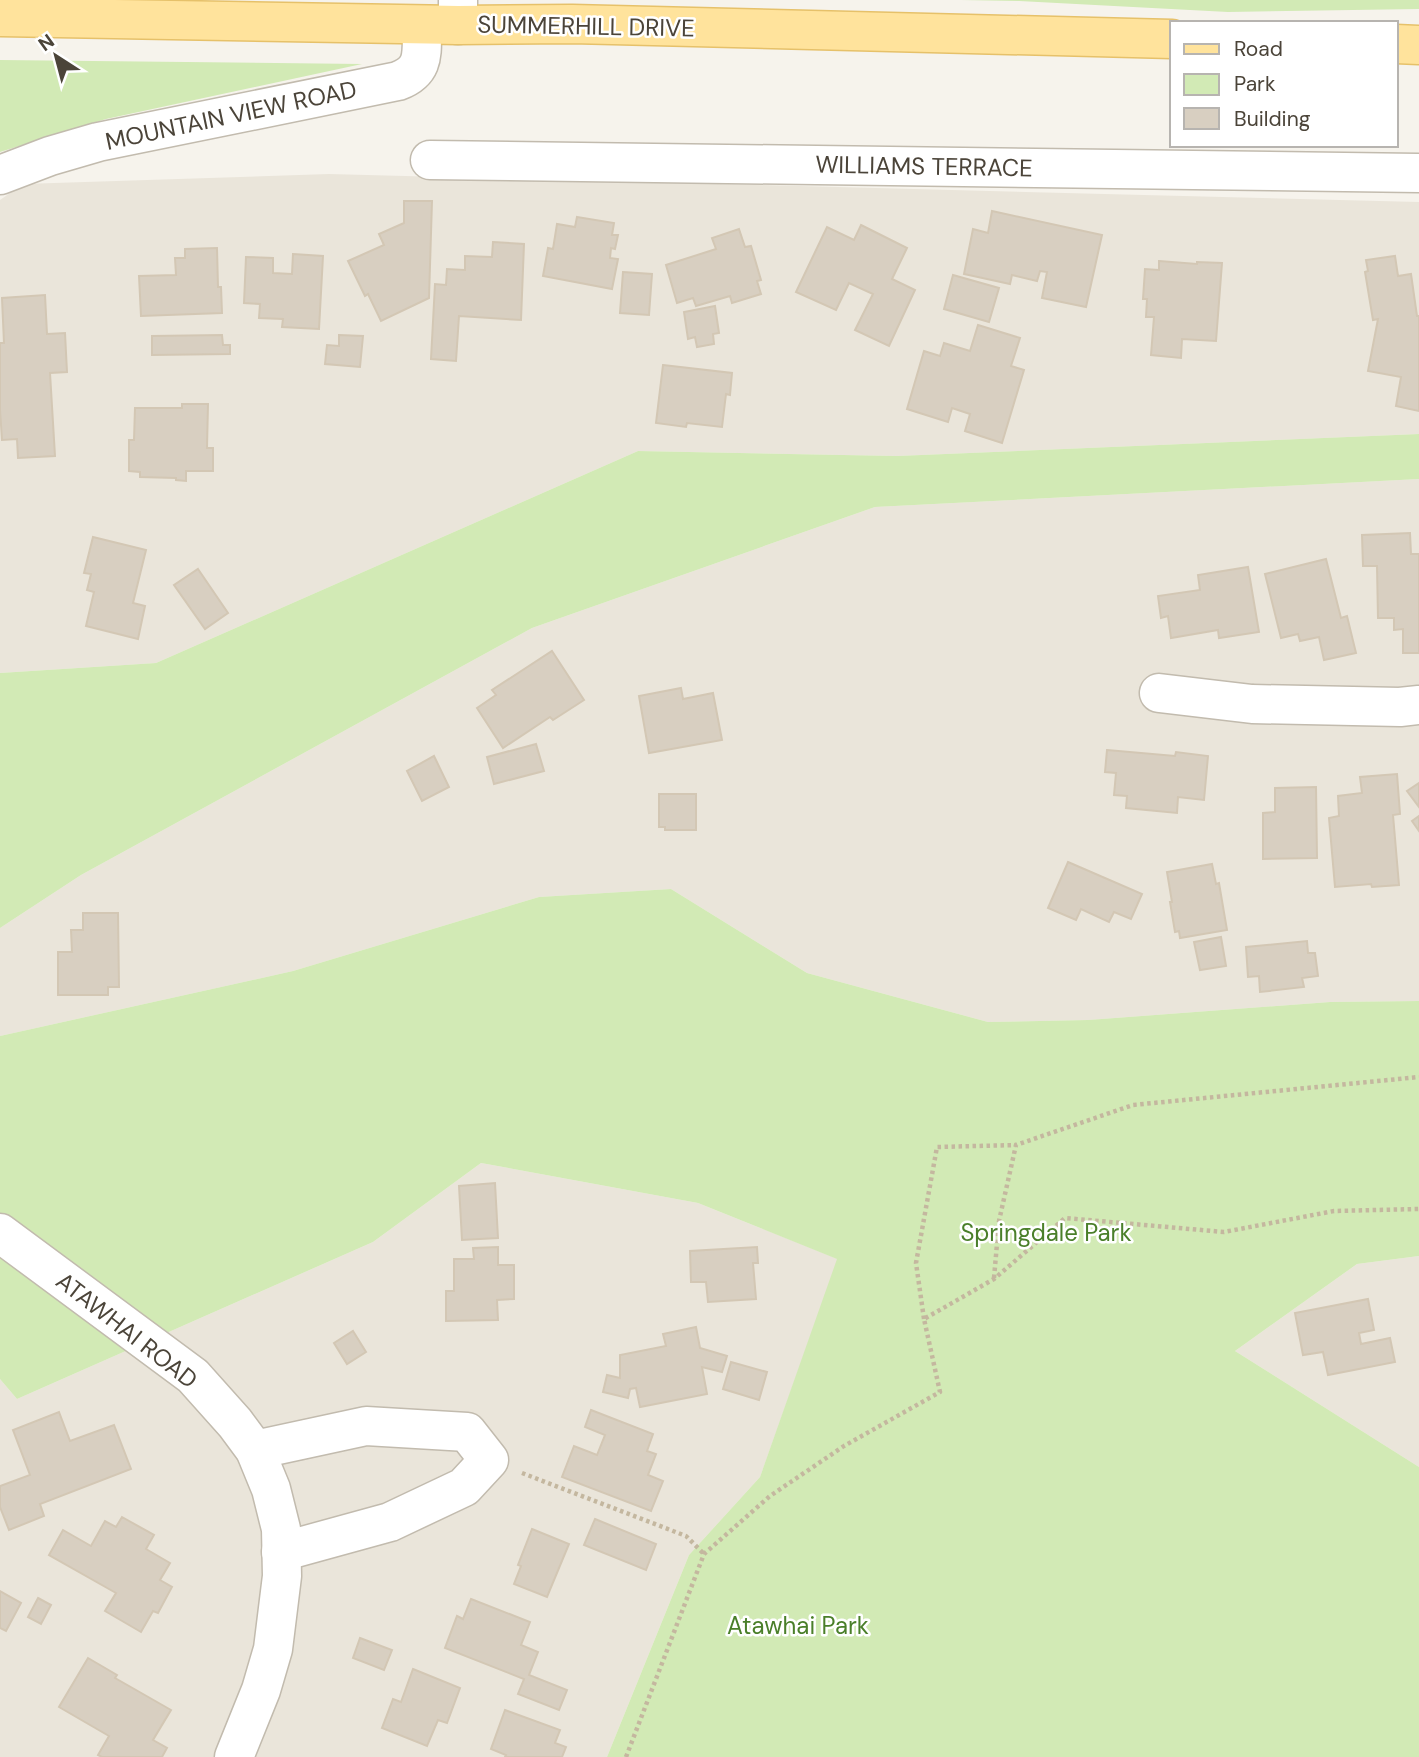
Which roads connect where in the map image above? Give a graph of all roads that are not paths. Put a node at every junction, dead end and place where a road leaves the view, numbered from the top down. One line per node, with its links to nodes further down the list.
1 (0, 17): 2 (main road, SUMMERHILL DRIVE)
2 (446, 17): 3 (main road, SUMMERHILL DRIVE); 8 (street, MOUNTAIN VIEW ROAD)
3 (1170, 39)
4 (1398, 44): 5 (main road)
5 (1419, 45)
6 (430, 160): 7 (street, WILLIAMS TERRACE)
7 (1419, 173)
8 (0, 174)
9 (1159, 693): 10 (street)
10 (1419, 705)
11 (0, 1233): 12 (street, ATAWHAI ROAD)
12 (256, 1450): 13 (street, ATAWHAI ROAD); 13 (street)
13 (281, 1552): 14 (street, ATAWHAI ROAD)
14 (234, 1757)

